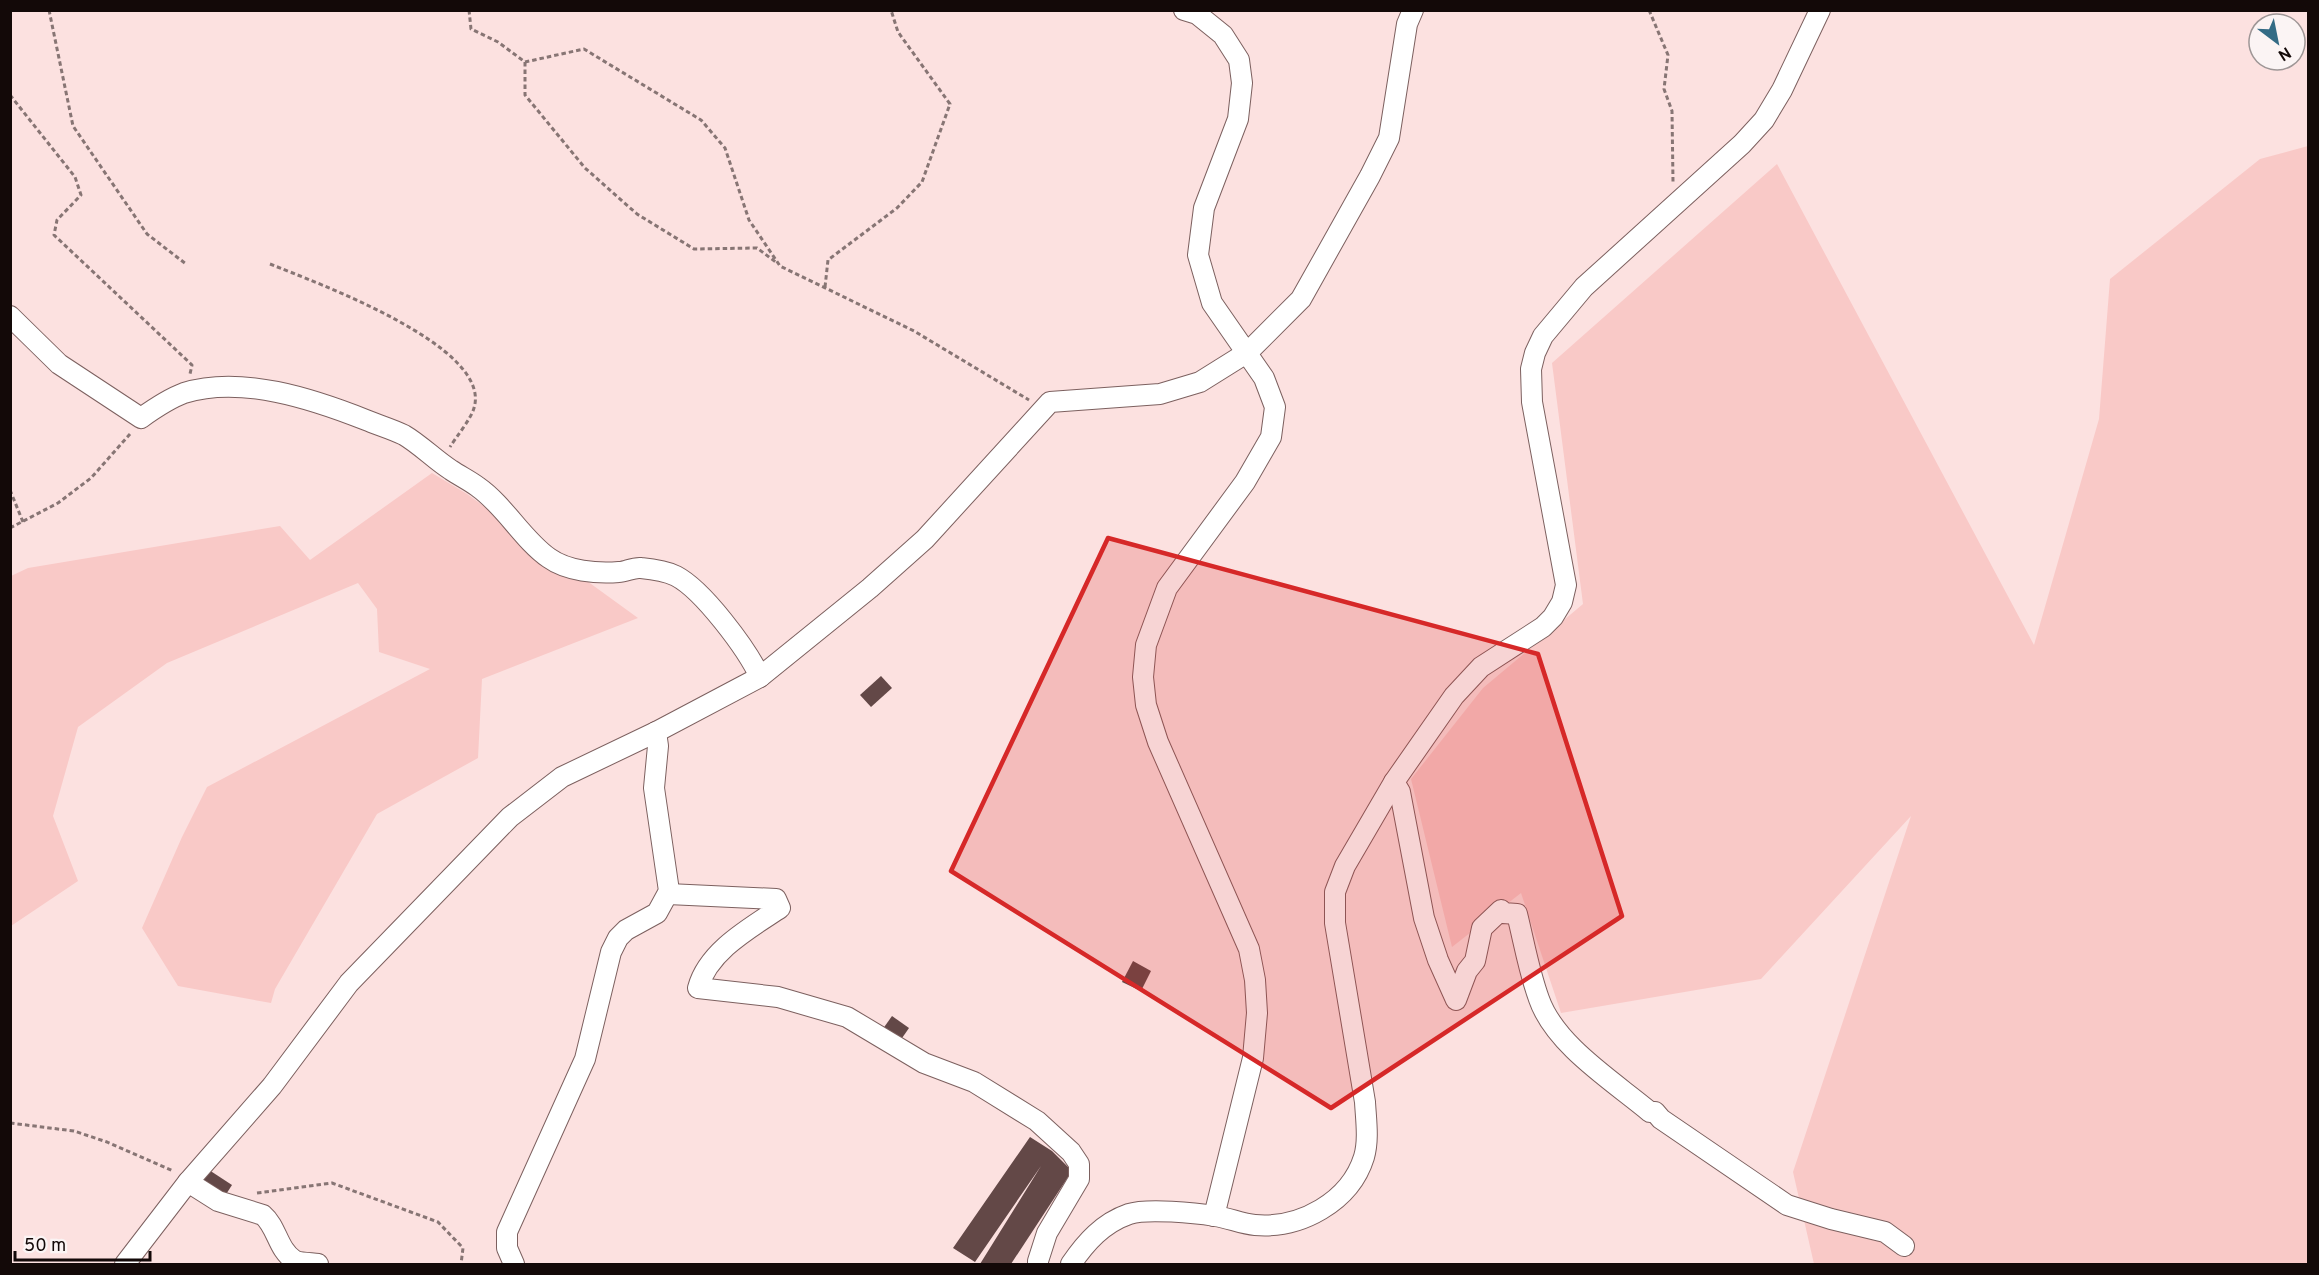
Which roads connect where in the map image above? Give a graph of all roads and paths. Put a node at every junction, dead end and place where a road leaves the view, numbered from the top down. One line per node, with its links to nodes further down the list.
1 (48, 10): 11 (path)
2 (469, 10): 8 (path)
3 (891, 10): 14 (path)
4 (1184, 10): 16 (street)
5 (1413, 10): 16 (street)
6 (1649, 10): 10 (path)
7 (1820, 10): 10 (street)
8 (525, 62): 13 (path); 13 (path)
9 (10, 95): 17 (path)
10 (1674, 205): 26 (street)
11 (186, 264)
12 (270, 264): 20 (path)
13 (780, 266): 14 (path)
14 (825, 287): 18 (path)
15 (10, 316): 19 (street)
16 (1248, 352): 18 (street); 31 (street)
17 (192, 365)
18 (1044, 408): 24 (street)
19 (141, 418): 20 (street); 22 (path)
20 (441, 461): 24 (street)
21 (10, 490): 22 (path)
22 (23, 522): 23 (path)
23 (10, 528)
24 (760, 677): 25 (street)
25 (656, 732): 27 (street); 29 (street)
26 (1394, 782): 31 (street); 32 (street)
27 (668, 894): 36 (street); 37 (street)
28 (10, 1123): 29 (path)
29 (188, 1182): 30 (street); 33 (street)
30 (248, 1210): 34 (street); 35 (path)
31 (1214, 1216): 38 (street)
32 (1904, 1246)
33 (125, 1264)
34 (318, 1264)
35 (461, 1264)
36 (514, 1264)
37 (1038, 1264)
38 (1071, 1264)

